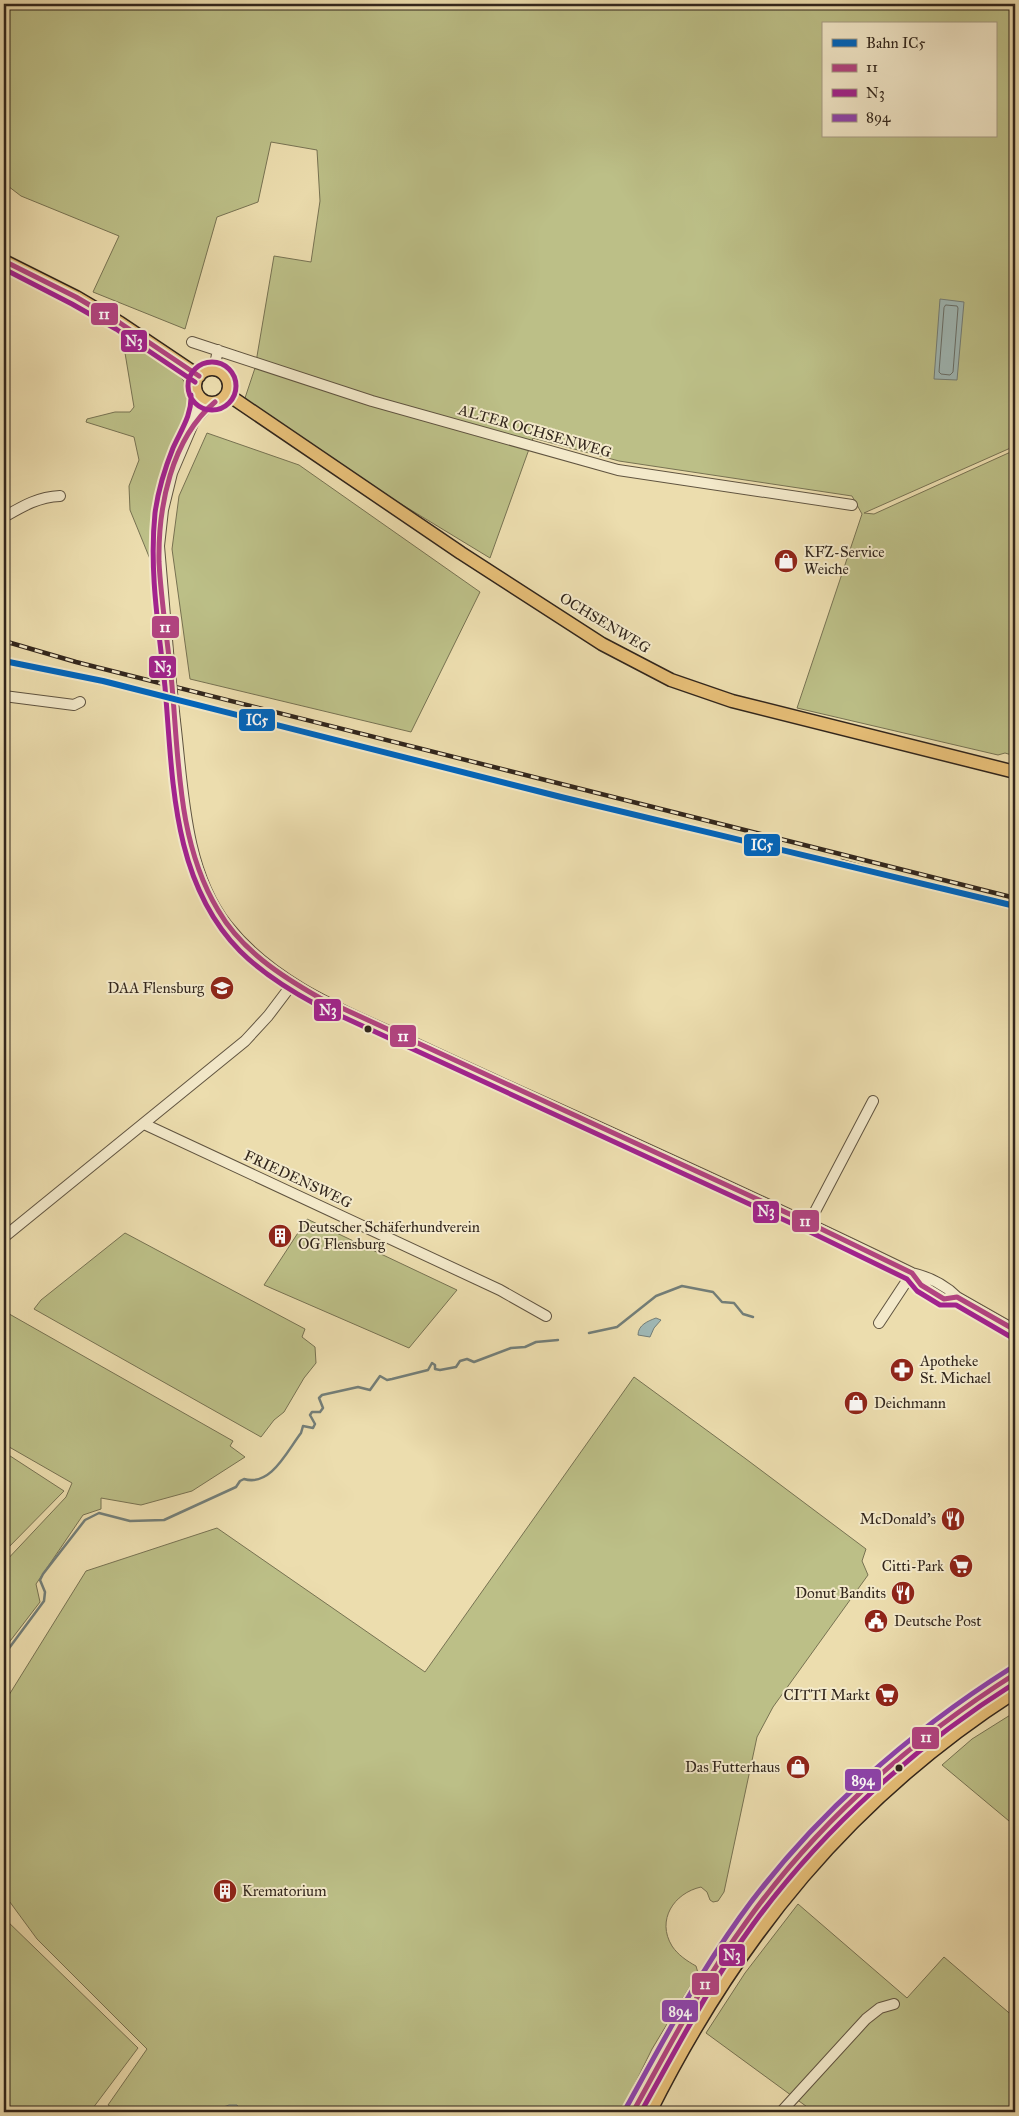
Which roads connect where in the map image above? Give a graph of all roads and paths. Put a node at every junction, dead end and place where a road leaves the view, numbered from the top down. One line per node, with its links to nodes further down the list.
1 (4, 261): 5 (main road)
2 (192, 342): 3 (street, ALTER OCHSENWEG)
3 (218, 350): 4 (street); 11 (street, ALTER OCHSENWEG)
4 (214, 369): 5 (main road); 7 (main road)
5 (199, 376): 6 (main road)
6 (198, 394): 8 (main road); 9 (street)
7 (227, 394): 8 (main road); 15 (main road, OCHSENWEG)
8 (215, 402): 9 (street)
9 (192, 428): 16 (street, bridge)
10 (60, 496): 12 (street)
11 (852, 505)
12 (4, 517)
13 (4, 696): 14 (street)
14 (80, 702)
15 (1015, 772)
16 (293, 984): 18 (street); 19 (street)
17 (873, 1101): 19 (street)
18 (144, 1124): 20 (street); 22 (street, FRIEDENSWEG)
19 (809, 1223): 21 (street)
20 (4, 1237)
21 (912, 1273): 23 (street); 24 (street)
22 (546, 1316)
23 (879, 1323)
24 (1015, 1330)
25 (1015, 1674): 28 (main road)
26 (1015, 1692): 29 (main road)
27 (894, 2004): 30 (street)
28 (633, 2112)
29 (650, 2112)
30 (781, 2112)

